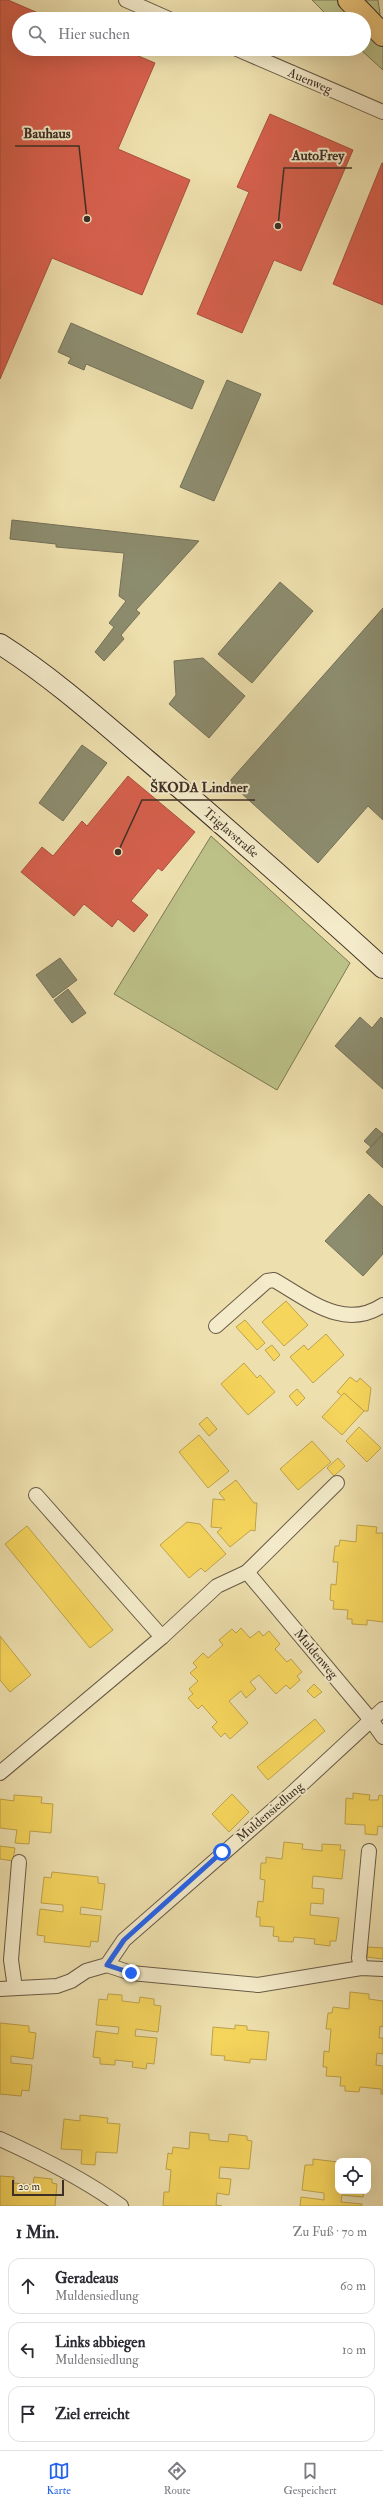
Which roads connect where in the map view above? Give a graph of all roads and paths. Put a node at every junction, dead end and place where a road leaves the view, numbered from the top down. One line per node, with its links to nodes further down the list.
1 (126, 0): 3 (street)
2 (349, 0): 4 (main road)
3 (153, 12)
4 (361, 12)
5 (371, 23): 6 (main road)
6 (383, 35)
7 (253, 56): 8 (street, Auenweg)
8 (383, 112)
9 (0, 644): 10 (street, Triglavstraße)
10 (383, 968)
11 (383, 1305): 12 (street)
12 (216, 1326)
13 (337, 1483): 15 (street)
14 (36, 1495): 16 (street)
15 (247, 1572): 16 (street); 18 (street, Muldenweg)
16 (162, 1638): 20 (street)
17 (383, 1709): 18 (street, Muldensiedlung)
18 (371, 1720): 19 (street, Muldenweg); 23 (street, Muldensiedlung)
19 (383, 1737)
20 (0, 1773)
21 (369, 1851): 24 (street)
22 (19, 1862): 26 (street)
23 (107, 1965): 24 (street); 26 (street)
24 (361, 1968): 25 (street)
25 (383, 1969)
26 (16, 1988): 27 (street)
27 (0, 1989)
28 (0, 2139): 29 (street)
29 (121, 2206)

